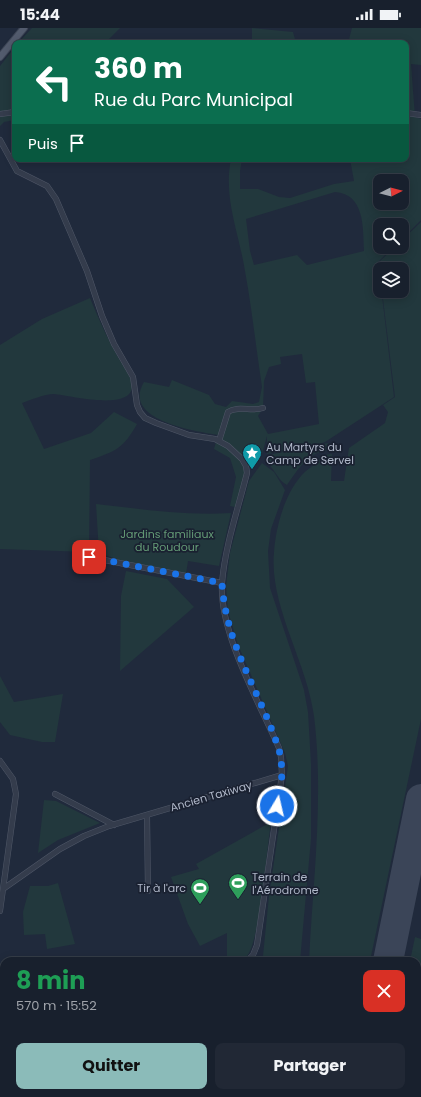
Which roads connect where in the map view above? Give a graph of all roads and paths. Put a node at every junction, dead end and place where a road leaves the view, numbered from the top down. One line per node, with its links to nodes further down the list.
1 (24, 28): 2 (main road)
2 (14, 40)
3 (12, 42): 4 (main road)
4 (0, 57)
5 (12, 112): 7 (street)
6 (409, 113): 8 (street)
7 (0, 114)
8 (421, 115)
9 (0, 140): 10 (street)
10 (12, 162)
11 (12, 162): 13 (street)
12 (263, 408): 13 (street)
13 (219, 441): 15 (street)
14 (89, 557): 15 (street)
15 (222, 583): 17 (street)
16 (0, 761): 22 (street)
17 (282, 775): 19 (street, Ancien Taxiway); 28 (street)
18 (55, 794): 20 (street)
19 (147, 815): 20 (street, Ancien Taxiway); 26 (street)
20 (114, 825): 24 (street, Ancien Taxiway)
21 (0, 854): 22 (street)
22 (7, 855): 23 (street)
23 (5, 876): 24 (street); 25 (street)
24 (17, 880): 25 (street, Ancien Taxiway)
25 (3, 889): 27 (street)
26 (148, 891)
27 (0, 911)
28 (251, 957)
29 (0, 1012): 30 (street)
30 (0, 1016)

